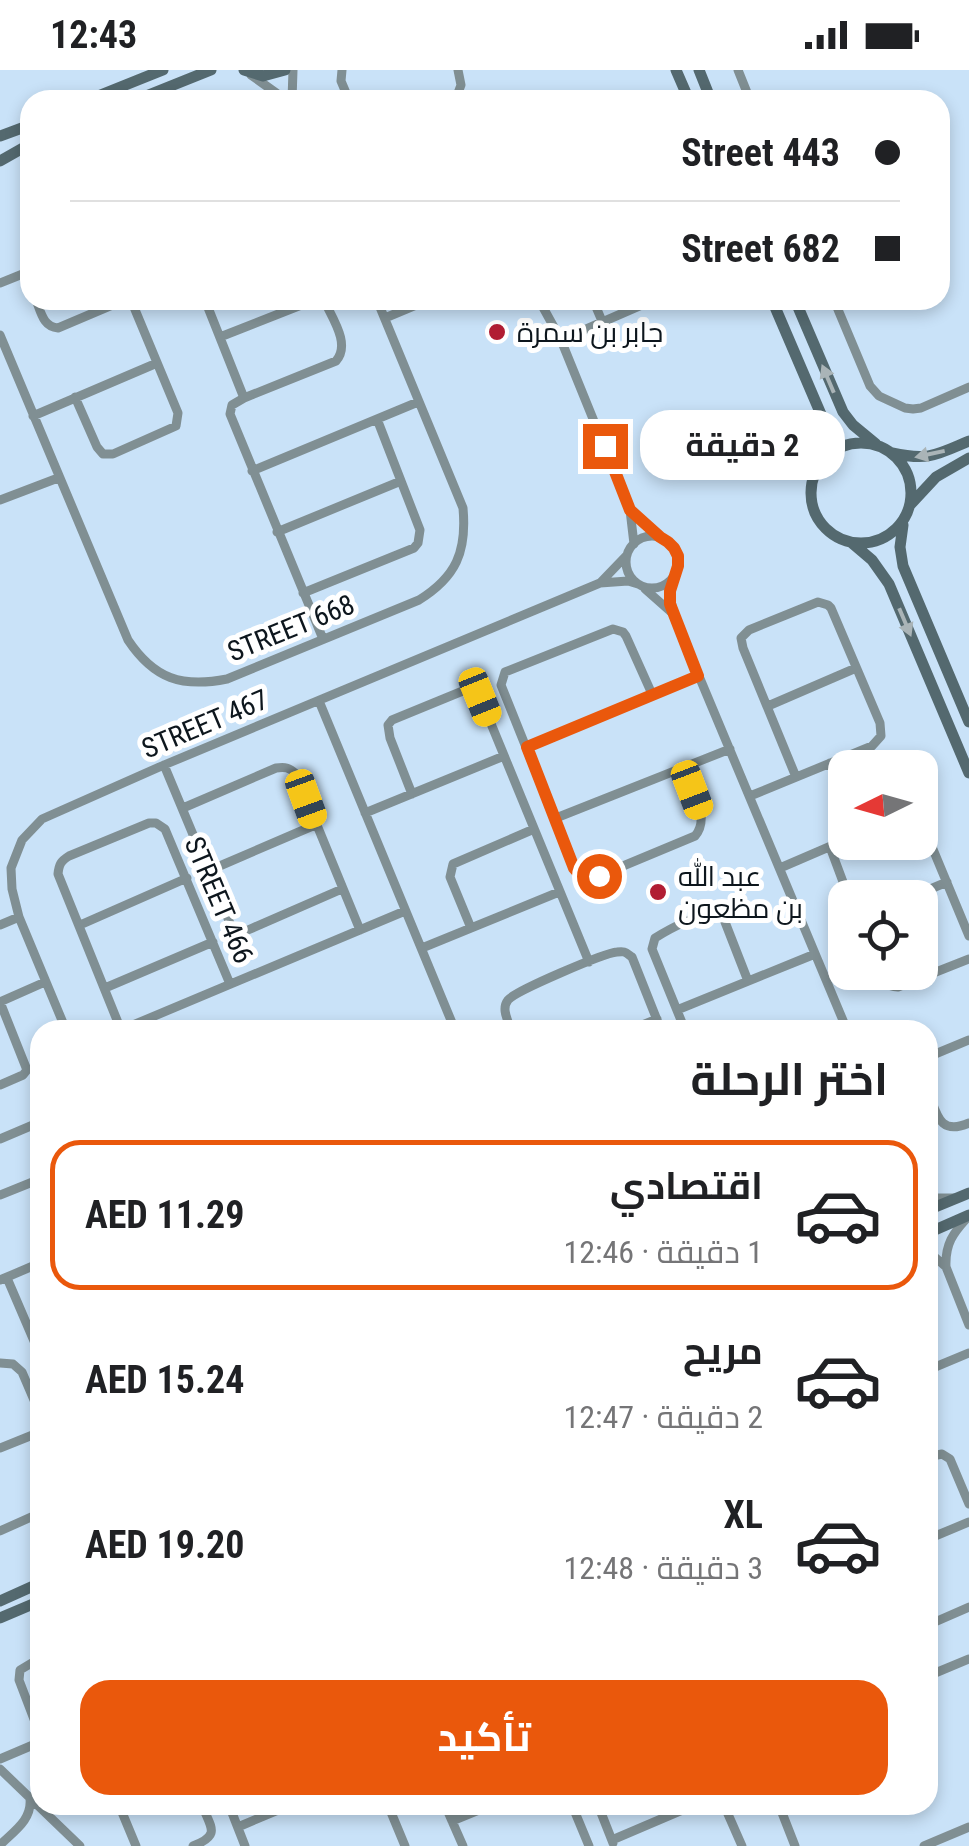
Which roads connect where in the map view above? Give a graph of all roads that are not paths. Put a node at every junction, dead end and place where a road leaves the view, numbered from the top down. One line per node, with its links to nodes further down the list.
1 (163, 70): 5 (main road)
2 (210, 70): 6 (main road)
3 (285, 70): 4 (main road)
4 (246, 72): 7 (street)
5 (113, 90)
6 (161, 90)
7 (274, 90)
8 (41, 310): 9 (street)
9 (103, 310)
10 (133, 310): 27 (street)
11 (209, 310): 25 (street)
12 (289, 310): 25 (street)
13 (328, 310): 30 (street)
14 (382, 310): 22 (street, STREET 668)
15 (403, 310): 22 (street)
16 (544, 310): 26 (street)
17 (597, 310): 23 (street)
18 (629, 310): 23 (street)
19 (776, 310): 37 (main road)
20 (800, 310): 35 (main road, one-way to 20)
21 (838, 310): 28 (street)
22 (385, 318): 31 (street, STREET 668)
23 (602, 321): 26 (street)
24 (0, 335): 32 (street, STREET 668)
25 (220, 338): 30 (street)
26 (561, 340): 42 (street)
27 (157, 363): 29 (street); 29 (street)
28 (969, 388)
29 (76, 397): 32 (street)
30 (244, 398): 38 (street)
31 (418, 402): 33 (street); 53 (street, STREET 668)
32 (34, 416): 39 (street, STREET 668)
33 (377, 419): 38 (street); 40 (street)
34 (969, 442): 35 (main road, one-way to 35)
35 (885, 450): 37 (main road); 43 (main road)
36 (969, 458): 43 (main road)
37 (824, 459): 46 (main road)
38 (252, 471): 44 (street)
39 (58, 478): 41 (street); 53 (street, STREET 668)
40 (401, 482): 44 (street); 51 (street)
41 (0, 500)
42 (630, 510): 45 (street); 47 (street)
43 (908, 510): 46 (main road); 59 (main road)
44 (278, 532): 51 (street)
45 (660, 537): 47 (street); 48 (street)
46 (852, 543): 67 (main road, one-way to 67)
47 (631, 549): 49 (street, STREET 467); 50 (street)
48 (676, 574): 50 (street); 52 (street)
49 (600, 583): 50 (street, STREET 467); 57 (street, STREET 467)
50 (639, 585): 52 (street)
51 (303, 594): 53 (street)
52 (673, 614): 55 (street)
53 (323, 639)
54 (856, 668): 58 (street); 58 (street); 62 (street)
55 (698, 676): 56 (street); 61 (street)
56 (652, 694): 60 (street); 60 (street)
57 (318, 700): 65 (street, STREET 467); 72 (street)
58 (768, 706): 68 (street)
59 (969, 722)
60 (527, 747): 73 (street)
61 (730, 748): 66 (street); 70 (street)
62 (862, 750)
63 (504, 756): 69 (street); 69 (street); 75 (street)
64 (828, 764): 68 (street)
65 (164, 765): 71 (street); 86 (street, STREET 467)
66 (684, 768): 73 (street); 73 (street)
67 (969, 774)
68 (796, 776): 70 (street)
69 (412, 794): 72 (street)
70 (750, 796): 78 (street)
71 (182, 808): 74 (street); 79 (street)
72 (365, 813): 85 (street)
73 (556, 818)
74 (315, 825): 79 (street); 83 (street)
75 (534, 829): 84 (street); 89 (street)
76 (828, 847): 78 (street)
77 (938, 860): 81 (street)
78 (780, 868): 94 (street)
79 (208, 871): 83 (street)
80 (187, 878): 88 (street); 88 (street, STREET 466); 92 (street, STREET 466)
81 (947, 882): 82 (street); 91 (street)
82 (938, 886)
83 (342, 890): 90 (street)
84 (560, 892): 89 (street); 96 (street)
85 (406, 911): 90 (street); 93 (street)
86 (19, 917): 87 (street); 99 (street, STREET 467)
87 (0, 925)
88 (80, 925): 101 (street, STREET 466)
89 (471, 928): 93 (street)
90 (360, 930): 100 (street)
91 (969, 936)
92 (214, 942): 100 (street, STREET 466); 101 (street)
93 (422, 948): 108 (street)
94 (815, 954): 98 (street); 111 (street)
95 (969, 959): 97 (street)
96 (588, 962): 104 (street); 109 (street)
97 (938, 971)
98 (748, 981): 103 (street); 103 (street)
99 (45, 982): 102 (street); 105 (street, STREET 467)
100 (230, 984): 107 (street)
101 (105, 988): 106 (street, STREET 466)
102 (0, 1002): 114 (street)
103 (677, 1010): 110 (street)
104 (657, 1019)
105 (62, 1020)
106 (117, 1020)
107 (145, 1020)
108 (451, 1020)
109 (509, 1020)
110 (681, 1020)
111 (843, 1020)
112 (969, 1040): 113 (street)
113 (938, 1053)
114 (0, 1085)
115 (938, 1116): 116 (street)
116 (969, 1123)
117 (30, 1126): 118 (street)
118 (0, 1139)
119 (30, 1183): 121 (street)
120 (963, 1195): 122 (street); 123 (main road)
121 (0, 1196)
122 (938, 1198)
123 (938, 1206)
124 (969, 1216): 125 (main road); 128 (street)
125 (938, 1229)
126 (938, 1258): 128 (street)
127 (30, 1267): 129 (street)
128 (946, 1267): 130 (street)
129 (3, 1279): 131 (street)
130 (969, 1324)
131 (30, 1332)
132 (969, 1353): 134 (street)
133 (0, 1363): 135 (street)
134 (938, 1366)
135 (30, 1391)
136 (30, 1436): 137 (street)
137 (0, 1448)
138 (938, 1455): 139 (street)
139 (969, 1504)
140 (30, 1518): 142 (street)
141 (969, 1522): 143 (street)
142 (0, 1531)
143 (938, 1535)
144 (30, 1588): 145 (main road)
145 (0, 1600)
146 (30, 1605): 148 (main road)
147 (969, 1607): 149 (street)
148 (0, 1618)
149 (938, 1621)
150 (969, 1659): 152 (street)
151 (30, 1664): 153 (street)
152 (938, 1672)
153 (30, 1710)
154 (30, 1744): 155 (street)
155 (0, 1759)
156 (0, 1768): 157 (street)
157 (29, 1796): 158 (street)
158 (30, 1800)
159 (30, 1807): 176 (street)
160 (48, 1815): 180 (street)
161 (123, 1815): 181 (street)
162 (206, 1815): 182 (street)
163 (233, 1815): 174 (street)
164 (266, 1815): 174 (street)
165 (391, 1815): 179 (street)
166 (450, 1815): 173 (street)
167 (467, 1815): 173 (street)
168 (576, 1815): 185 (street)
169 (602, 1815): 177 (street)
170 (673, 1815): 177 (street)
171 (728, 1815): 186 (street)
172 (784, 1815): 178 (street)
173 (452, 1821): 184 (street)
174 (238, 1827): 183 (street)
175 (969, 1827): 187 (street)
176 (1, 1842)
177 (613, 1843)
178 (796, 1843)
179 (401, 1845)
180 (80, 1846)
181 (136, 1846)
182 (193, 1846)
183 (245, 1846)
184 (463, 1846)
185 (589, 1846)
186 (742, 1846)
187 (924, 1846)

